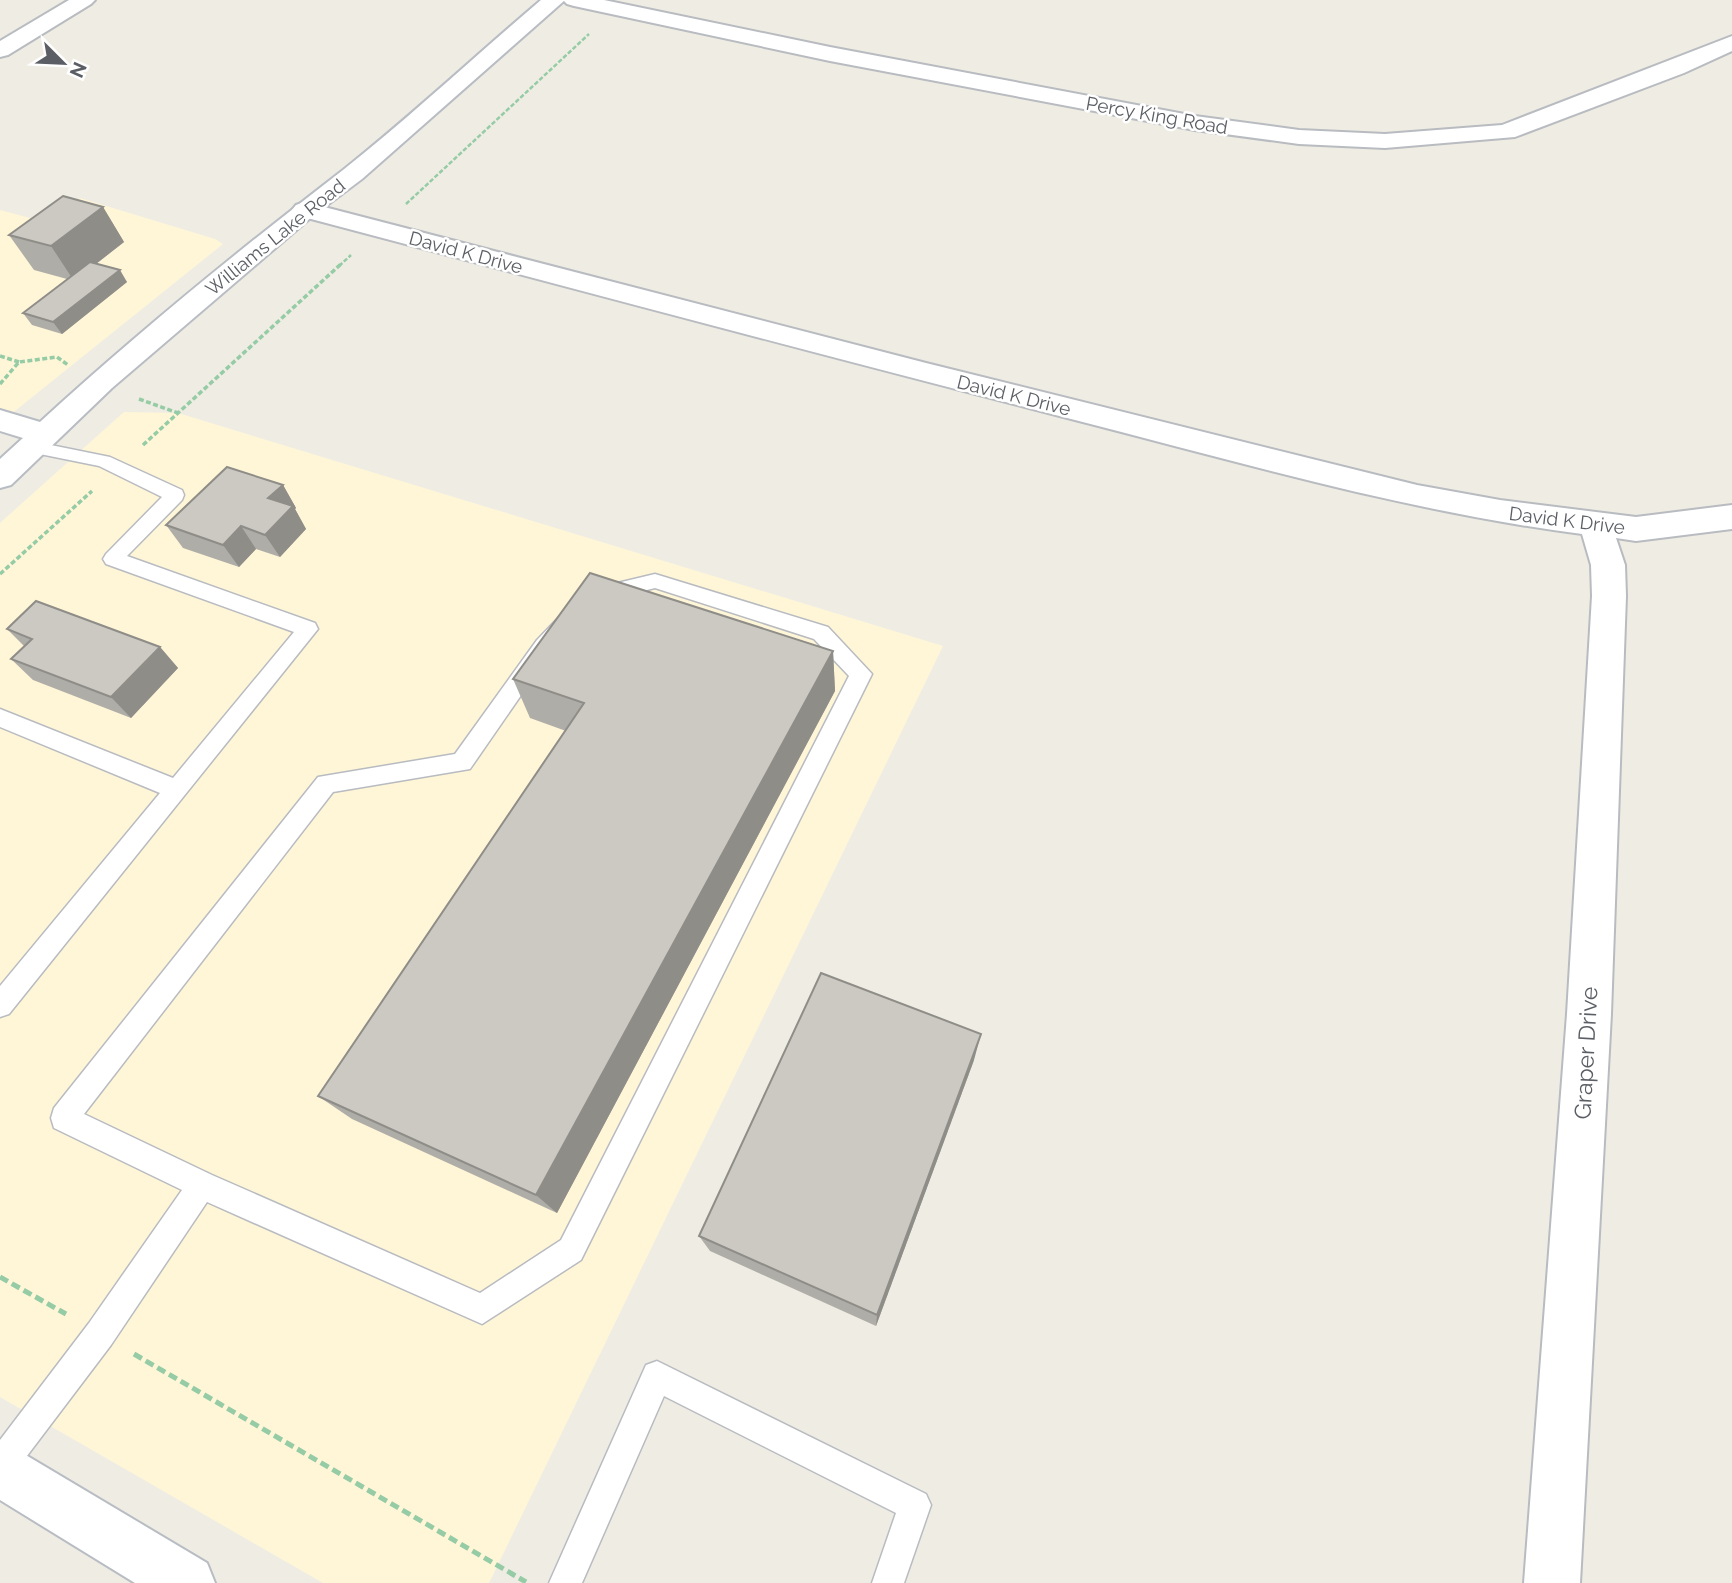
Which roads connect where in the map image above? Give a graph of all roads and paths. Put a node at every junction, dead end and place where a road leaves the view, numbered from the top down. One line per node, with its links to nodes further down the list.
1 (84, 0): 6 (street)
2 (554, 0): 7 (street, Williams Lake Road)
3 (574, 0): 4 (street, Percy King Road)
4 (610, 7): 5 (street, Percy King Road); 8 (path)
5 (1732, 43)
6 (0, 50)
7 (304, 210): 8 (street, David K Drive); 16 (street, Williams Lake Road)
8 (379, 229): 14 (path); 20 (street, David K Drive)
9 (0, 356): 10 (path)
10 (19, 362): 11 (path); 12 (path)
11 (67, 364)
12 (0, 384)
13 (135, 398): 14 (path)
14 (178, 413): 17 (path)
15 (0, 420): 16 (street)
16 (38, 441): 17 (lane); 18 (street, Williams Lake Road)
17 (119, 466): 21 (path); 23 (lane)
18 (0, 477)
19 (1732, 517): 20 (street, David K Drive)
20 (1595, 524): 33 (street, Graper Drive)
21 (0, 574)
22 (0, 718): 23 (lane)
23 (176, 789): 24 (lane)
24 (0, 1005)
25 (202, 1185): 25 (lane); 27 (lane)
26 (0, 1276): 27 (path)
27 (100, 1334): 28 (lane); 30 (path)
28 (0, 1468): 29 (street)
29 (187, 1583)
30 (527, 1583)
31 (565, 1583): 32 (lane)
32 (888, 1583)
33 (1552, 1583)

